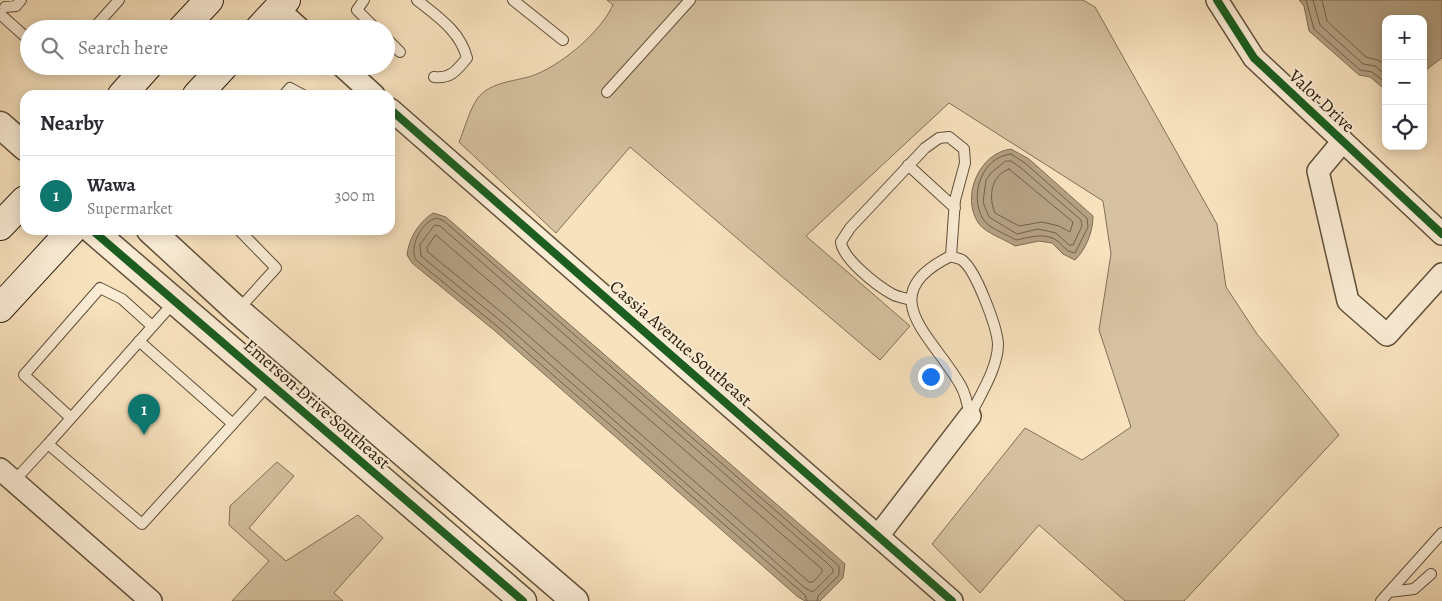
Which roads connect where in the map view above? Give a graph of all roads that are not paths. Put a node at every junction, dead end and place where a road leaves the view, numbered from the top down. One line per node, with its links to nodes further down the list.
1 (21, 0): 10 (lane)
2 (120, 0): 11 (lane)
3 (364, 0): 15 (lane)
4 (417, 0): 23 (lane)
5 (514, 0): 17 (lane)
6 (690, 0): 27 (lane)
7 (1217, 0): 30 (street, Valor Drive)
8 (205, 1): 12 (main road)
9 (282, 5): 13 (main road); 14 (street)
10 (3, 9): 16 (lane)
11 (101, 20)
12 (189, 20)
13 (268, 20)
14 (293, 20)
15 (367, 20)
16 (20, 29)
17 (563, 40)
18 (395, 47): 19 (lane)
19 (400, 52)
20 (140, 75): 24 (main road)
21 (216, 75): 25 (main road)
22 (351, 75): 26 (street)
23 (434, 77)
24 (126, 90)
25 (202, 90)
26 (365, 90)
27 (607, 92)
28 (395, 113): 56 (street, Cassia Avenue Southeast)
29 (0, 125): 31 (street)
30 (1343, 141): 36 (street, Valor Drive); 42 (street, Valor Drive)
31 (20, 143)
32 (908, 165): 34 (lane); 34 (lane); 43 (lane)
33 (20, 205): 35 (main road)
34 (955, 208): 41 (lane)
35 (0, 226)
36 (1442, 234)
37 (67, 235): 45 (main road)
38 (98, 235): 44 (street, Emerson Drive Southeast)
39 (155, 235): 46 (street, Emerson Drive Southeast)
40 (245, 235): 46 (lane)
41 (951, 256): 43 (lane); 50 (lane)
42 (1442, 274)
43 (911, 300): 50 (lane)
44 (175, 301): 47 (lane); 49 (street, Emerson Drive Southeast)
45 (0, 308)
46 (238, 311): 61 (street, Emerson Drive Southeast)
47 (152, 326): 48 (lane); 51 (lane)
48 (140, 341): 51 (lane); 52 (lane)
49 (270, 383): 52 (lane); 60 (street, Emerson Drive Southeast)
50 (970, 416): 56 (street)
51 (71, 418): 53 (lane)
52 (233, 424): 53 (lane)
53 (48, 444): 54 (lane)
54 (7, 475): 59 (street)
55 (1442, 533): 58 (lane)
56 (878, 536): 62 (street, Cassia Avenue Southeast)
57 (1431, 574): 58 (lane)
58 (1388, 592): 63 (lane)
59 (151, 601)
60 (523, 601)
61 (575, 601)
62 (952, 601)
63 (1381, 601)

